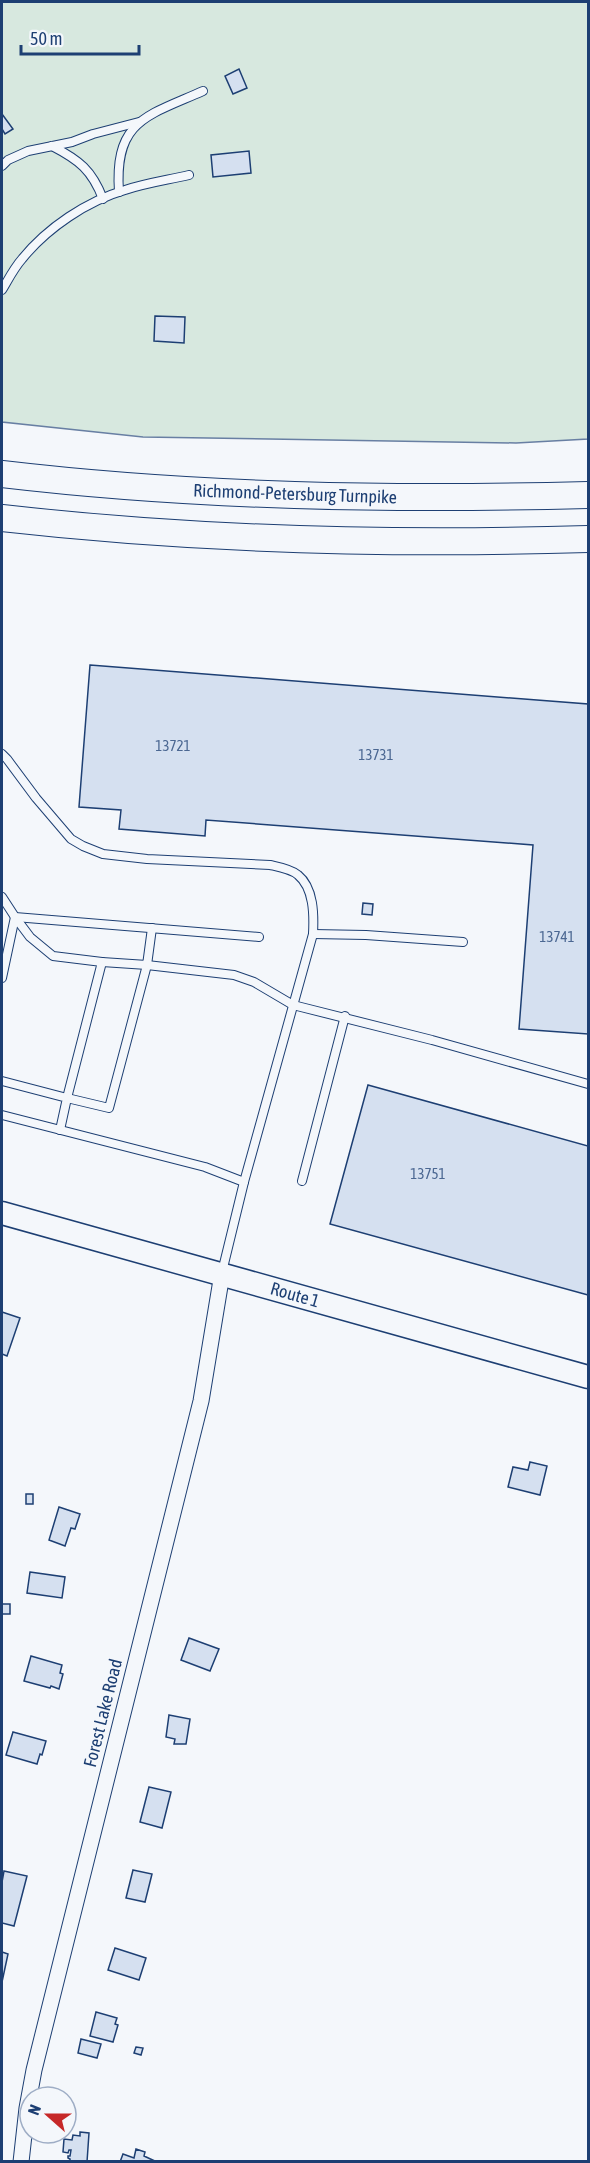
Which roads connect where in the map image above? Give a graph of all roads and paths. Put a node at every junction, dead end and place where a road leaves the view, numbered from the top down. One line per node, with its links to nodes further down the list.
1 (203, 91): 2 (lane)
2 (140, 122): 3 (lane); 6 (lane)
3 (52, 146): 4 (lane); 7 (lane)
4 (2, 166)
5 (189, 175): 6 (lane)
6 (119, 192): 7 (lane)
7 (103, 199): 8 (lane)
8 (2, 290)
9 (2, 474): 10 (highway, Richmond-Petersburg Turnpike)
10 (588, 495)
11 (2, 518): 12 (highway)
12 (588, 539)
13 (2, 754): 17 (lane)
14 (2, 897): 15 (lane)
15 (15, 917): 16 (lane); 20 (lane); 22 (lane)
16 (152, 928): 18 (lane); 21 (lane)
17 (314, 934): 19 (lane); 23 (lane)
18 (259, 937)
19 (463, 942)
20 (102, 962): 21 (lane); 27 (lane)
21 (147, 965): 23 (lane); 27 (lane)
22 (2, 978)
23 (293, 1005): 24 (lane); 31 (lane)
24 (345, 1016): 26 (lane); 30 (lane)
25 (2, 1081): 27 (lane)
26 (588, 1084)
27 (67, 1098): 29 (lane)
28 (2, 1115): 29 (lane)
29 (60, 1130): 31 (lane)
30 (302, 1181)
31 (244, 1182): 33 (lane)
32 (2, 1214): 33 (main road, Route 1)
33 (222, 1274): 34 (main road, Route 1); 35 (street, Forest Lake Road)
34 (588, 1377)
35 (21, 2162)

